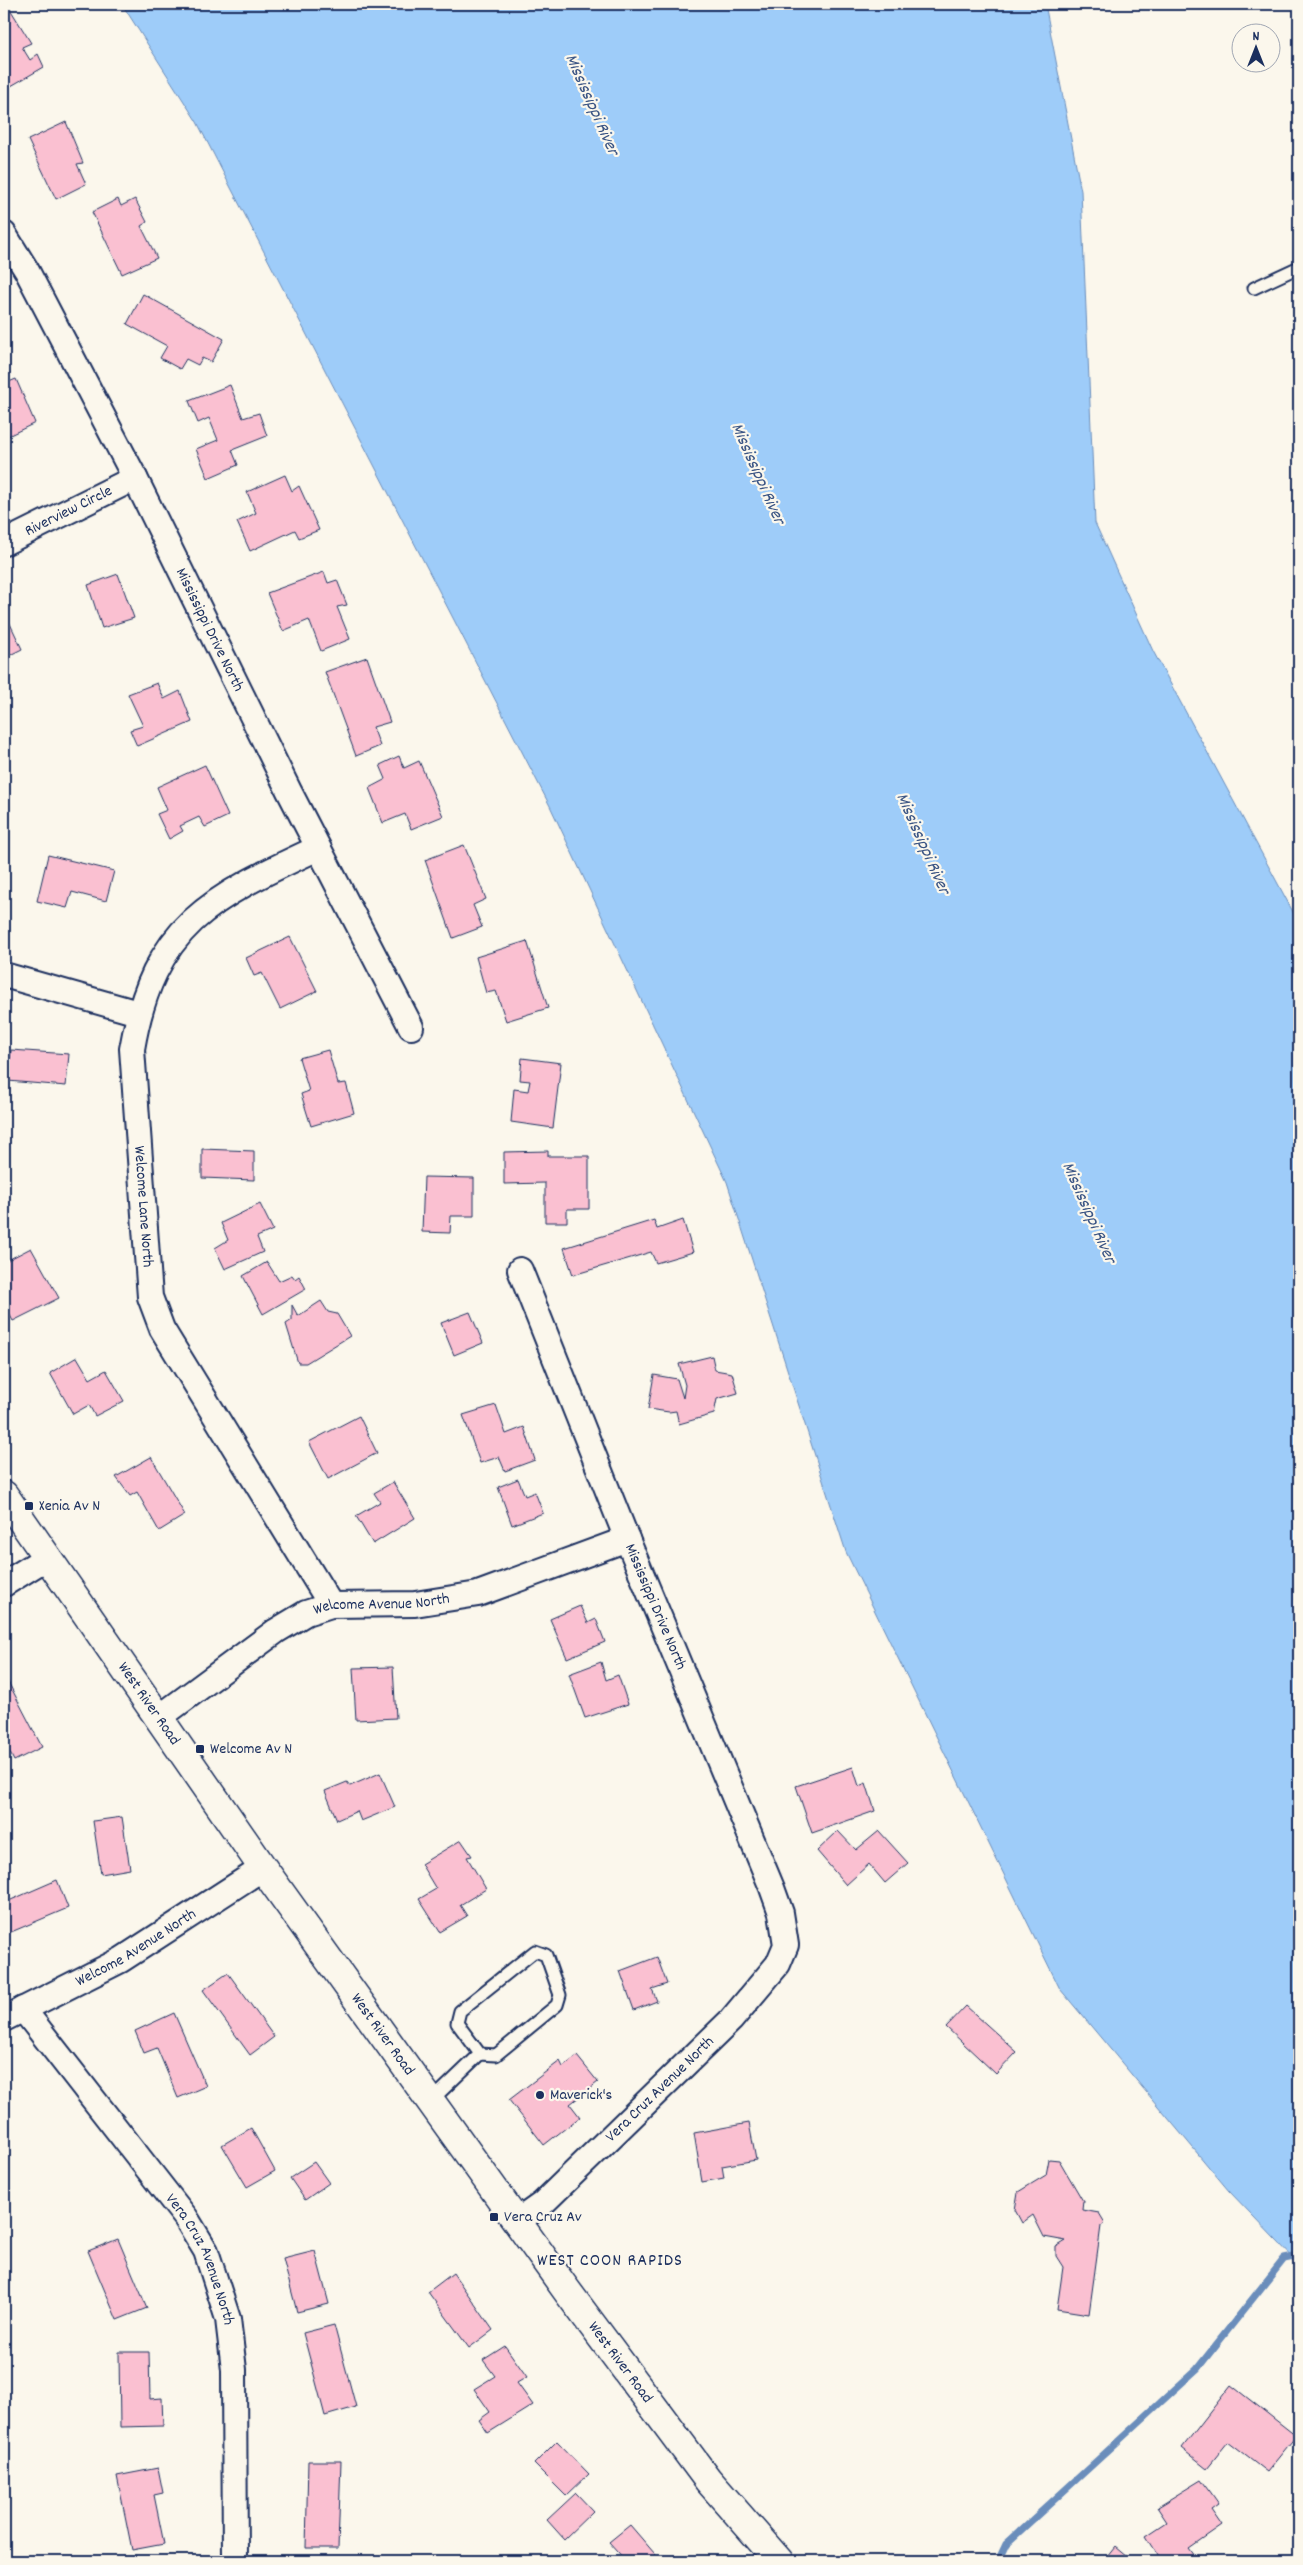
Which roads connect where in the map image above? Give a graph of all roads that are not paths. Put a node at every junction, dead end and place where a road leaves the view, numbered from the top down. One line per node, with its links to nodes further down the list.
1 (4, 234): 4 (street, Mississippi Drive North)
2 (1299, 267): 3 (lane)
3 (1254, 288)
4 (134, 478): 5 (street, Riverview Circle); 6 (street, Mississippi Drive North)
5 (4, 543)
6 (318, 848): 8 (street, Welcome Lane North); 9 (street, Mississippi Drive North)
7 (4, 975): 8 (street)
8 (138, 1013): 15 (street, Welcome Lane North)
9 (411, 1027)
10 (520, 1270): 12 (street, Mississippi Drive North)
11 (4, 1494): 13 (main road, West River Road)
12 (627, 1539): 15 (street, Welcome Avenue North); 18 (street, Mississippi Drive North)
13 (46, 1558): 14 (street); 16 (main road, West River Road)
14 (4, 1584)
15 (332, 1605): 16 (street, Welcome Avenue North)
16 (160, 1717): 17 (main road, West River Road)
17 (263, 1868): 19 (street, Welcome Avenue North); 21 (main road, West River Road)
18 (786, 1945): 22 (street, Vera Cruz Avenue North)
19 (14, 2014): 23 (street, Vera Cruz Avenue North)
20 (480, 2054): 20 (lane); 21 (lane)
21 (430, 2102): 22 (main road, West River Road)
22 (518, 2222): 24 (main road, West River Road)
23 (235, 2561)
24 (780, 2561)

